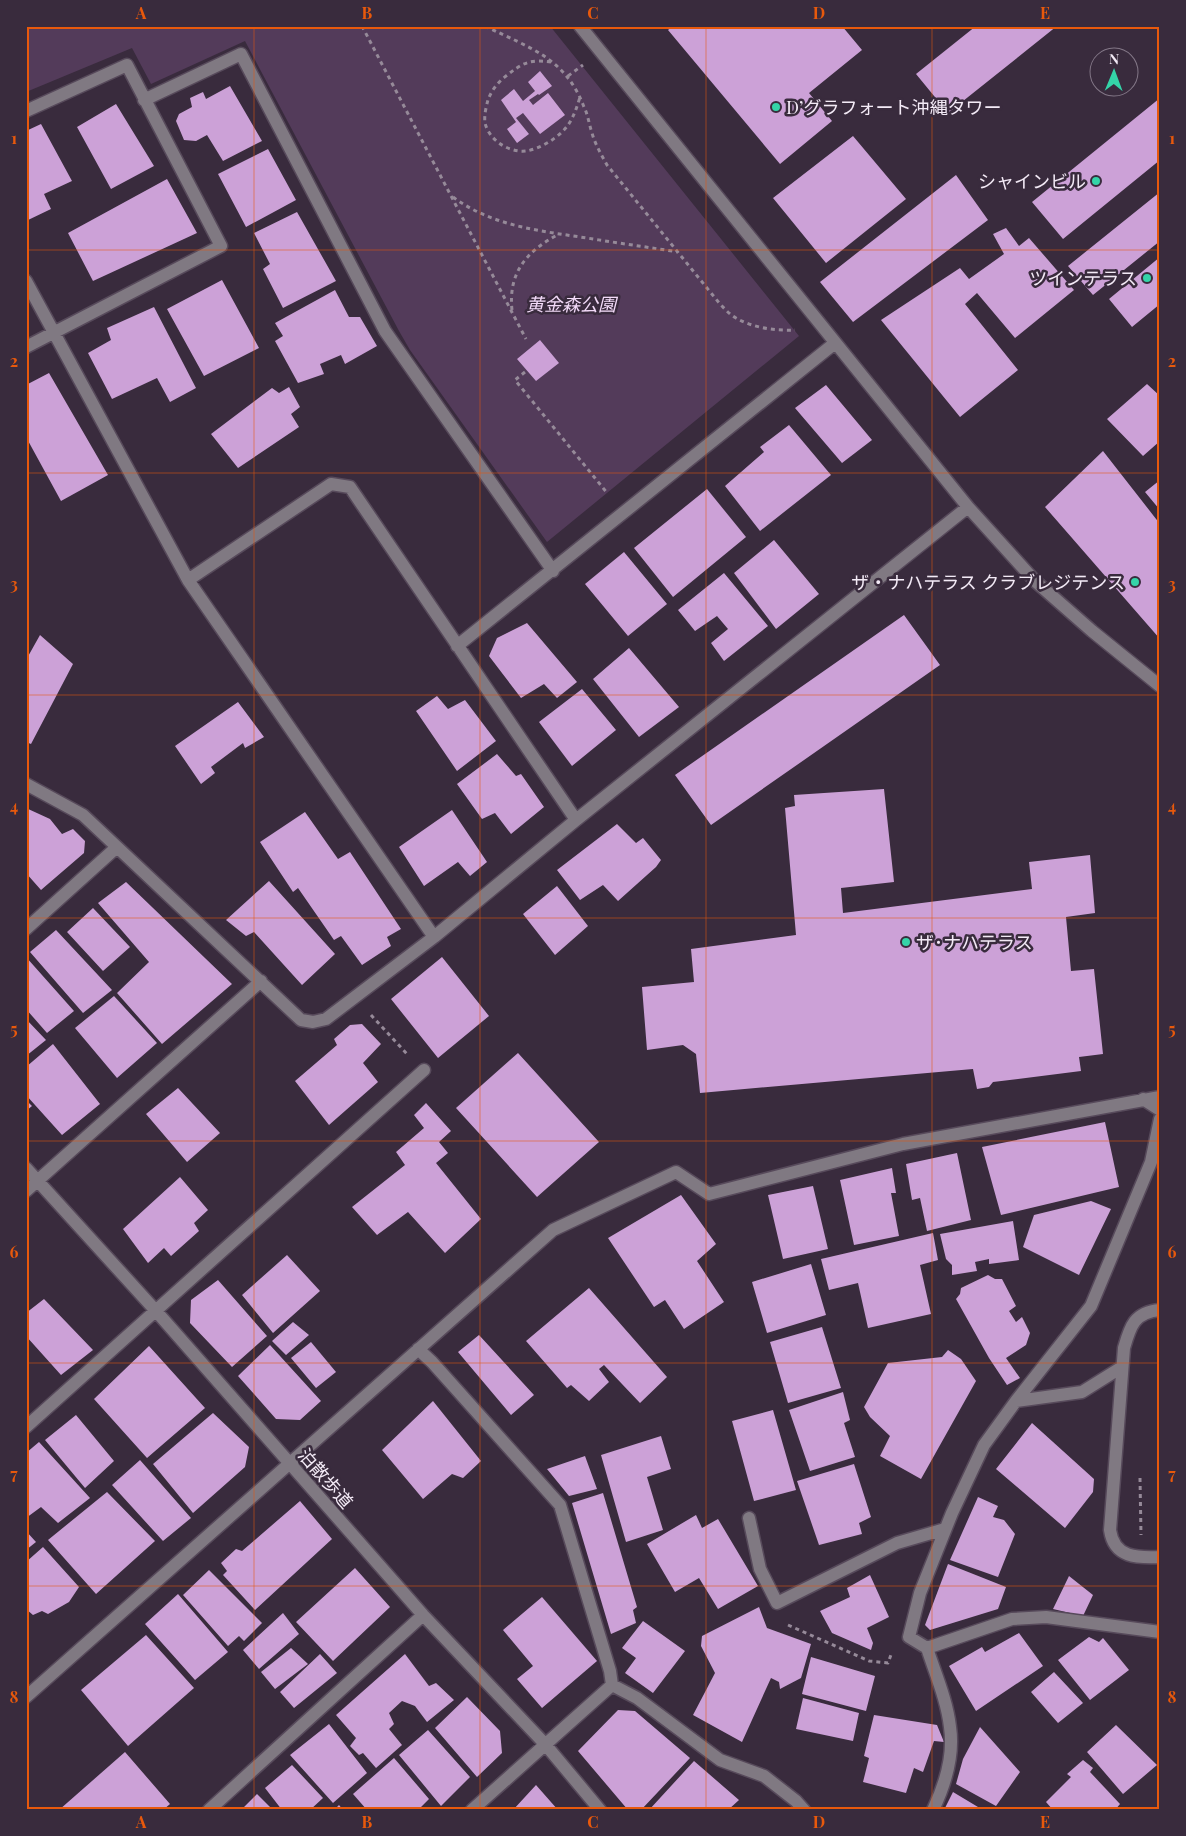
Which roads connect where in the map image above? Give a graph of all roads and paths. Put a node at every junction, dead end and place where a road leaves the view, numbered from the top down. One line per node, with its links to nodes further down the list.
1 (362, 26): 10 (path)
2 (485, 26): 4 (path)
3 (580, 26): 18 (street)
4 (554, 62): 6 (path); 7 (path)
5 (585, 63): 6 (path)
6 (568, 76): 7 (path)
7 (580, 97): 12 (path)
8 (144, 100): 9 (street); 16 (street); 23 (street)
9 (26, 111)
10 (451, 195): 11 (path); 14 (path)
11 (560, 234): 12 (path); 14 (path)
12 (678, 252): 15 (path)
13 (26, 281): 16 (street)
14 (512, 313): 17 (path)
15 (800, 330)
16 (53, 333): 19 (street); 24 (street)
17 (526, 339)
18 (835, 343): 22 (street); 23 (street)
19 (26, 347)
20 (525, 372): 21 (path)
21 (611, 499)
22 (968, 506): 26 (street); 28 (street)
23 (553, 571): 25 (street)
24 (188, 580): 25 (street); 31 (street)
25 (457, 646): 28 (street)
26 (1160, 686)
27 (26, 784): 29 (street)
28 (576, 820): 31 (street)
29 (116, 847): 30 (street); 32 (street)
30 (26, 929)
31 (434, 936): 33 (street)
32 (261, 982): 33 (street); 41 (street)
33 (355, 997): 34 (path)
34 (400, 1046)
35 (424, 1070): 44 (street)
36 (1160, 1097): 37 (street)
37 (1143, 1099): 38 (street); 45 (street)
38 (1160, 1110)
39 (1160, 1119): 47 (street)
40 (26, 1168): 41 (street, 泊散歩道)
41 (38, 1181): 42 (street); 44 (street, 泊散歩道)
42 (26, 1191)
43 (1160, 1310): 46 (street)
44 (156, 1311): 48 (street); 49 (street, 泊散歩道)
45 (418, 1349): 49 (street); 60 (street)
46 (1122, 1367): 47 (street); 54 (street)
47 (1016, 1401): 52 (street)
48 (26, 1427)
49 (289, 1463): 56 (street, 泊散歩道); 61 (street)
50 (1140, 1470): 54 (path)
51 (749, 1518): 55 (street)
52 (945, 1529): 55 (street); 58 (street)
53 (1160, 1557): 54 (street)
54 (1142, 1558)
55 (777, 1603): 58 (path)
56 (423, 1615): 62 (street, 泊散歩道); 63 (street)
57 (1160, 1632): 59 (street)
58 (909, 1637): 59 (street)
59 (927, 1648): 67 (street)
60 (612, 1685): 62 (street); 66 (street)
61 (26, 1697)
62 (545, 1744): 64 (street); 65 (street, 泊散歩道)
63 (209, 1810)
64 (472, 1810)
65 (600, 1810)
66 (804, 1810)
67 (934, 1810)

